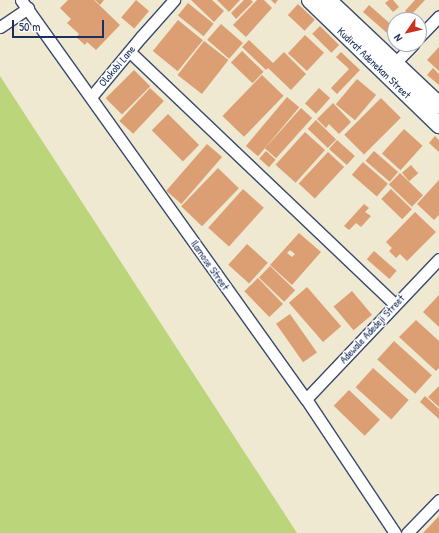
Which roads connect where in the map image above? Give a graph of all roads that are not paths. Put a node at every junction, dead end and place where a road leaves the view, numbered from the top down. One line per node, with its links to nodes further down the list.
1 (174, 0): 8 (street, Olokobi Lane)
2 (310, 0): 13 (street, Kudirat Adenekan Street)
3 (328, 0): 10 (street, Kudirat Adenekan Street)
4 (24, 4): 6 (street); 11 (street, Ilamose Street)
5 (439, 16): 7 (street)
6 (0, 27)
7 (427, 29)
8 (130, 52): 11 (street, Olokobi Lane); 15 (street)
9 (405, 52): 10 (street)
10 (394, 64): 12 (street, Kudirat Adenekan Street)
11 (91, 97): 16 (street, Ilamose Street)
12 (439, 105)
13 (439, 125)
14 (439, 259): 15 (street, Adewale Adedeji Street)
15 (395, 304): 16 (street, Adewale Adedeji Street)
16 (306, 399): 18 (street, Ilamose Street)
17 (439, 500): 19 (street)
18 (395, 533)
19 (407, 533)

